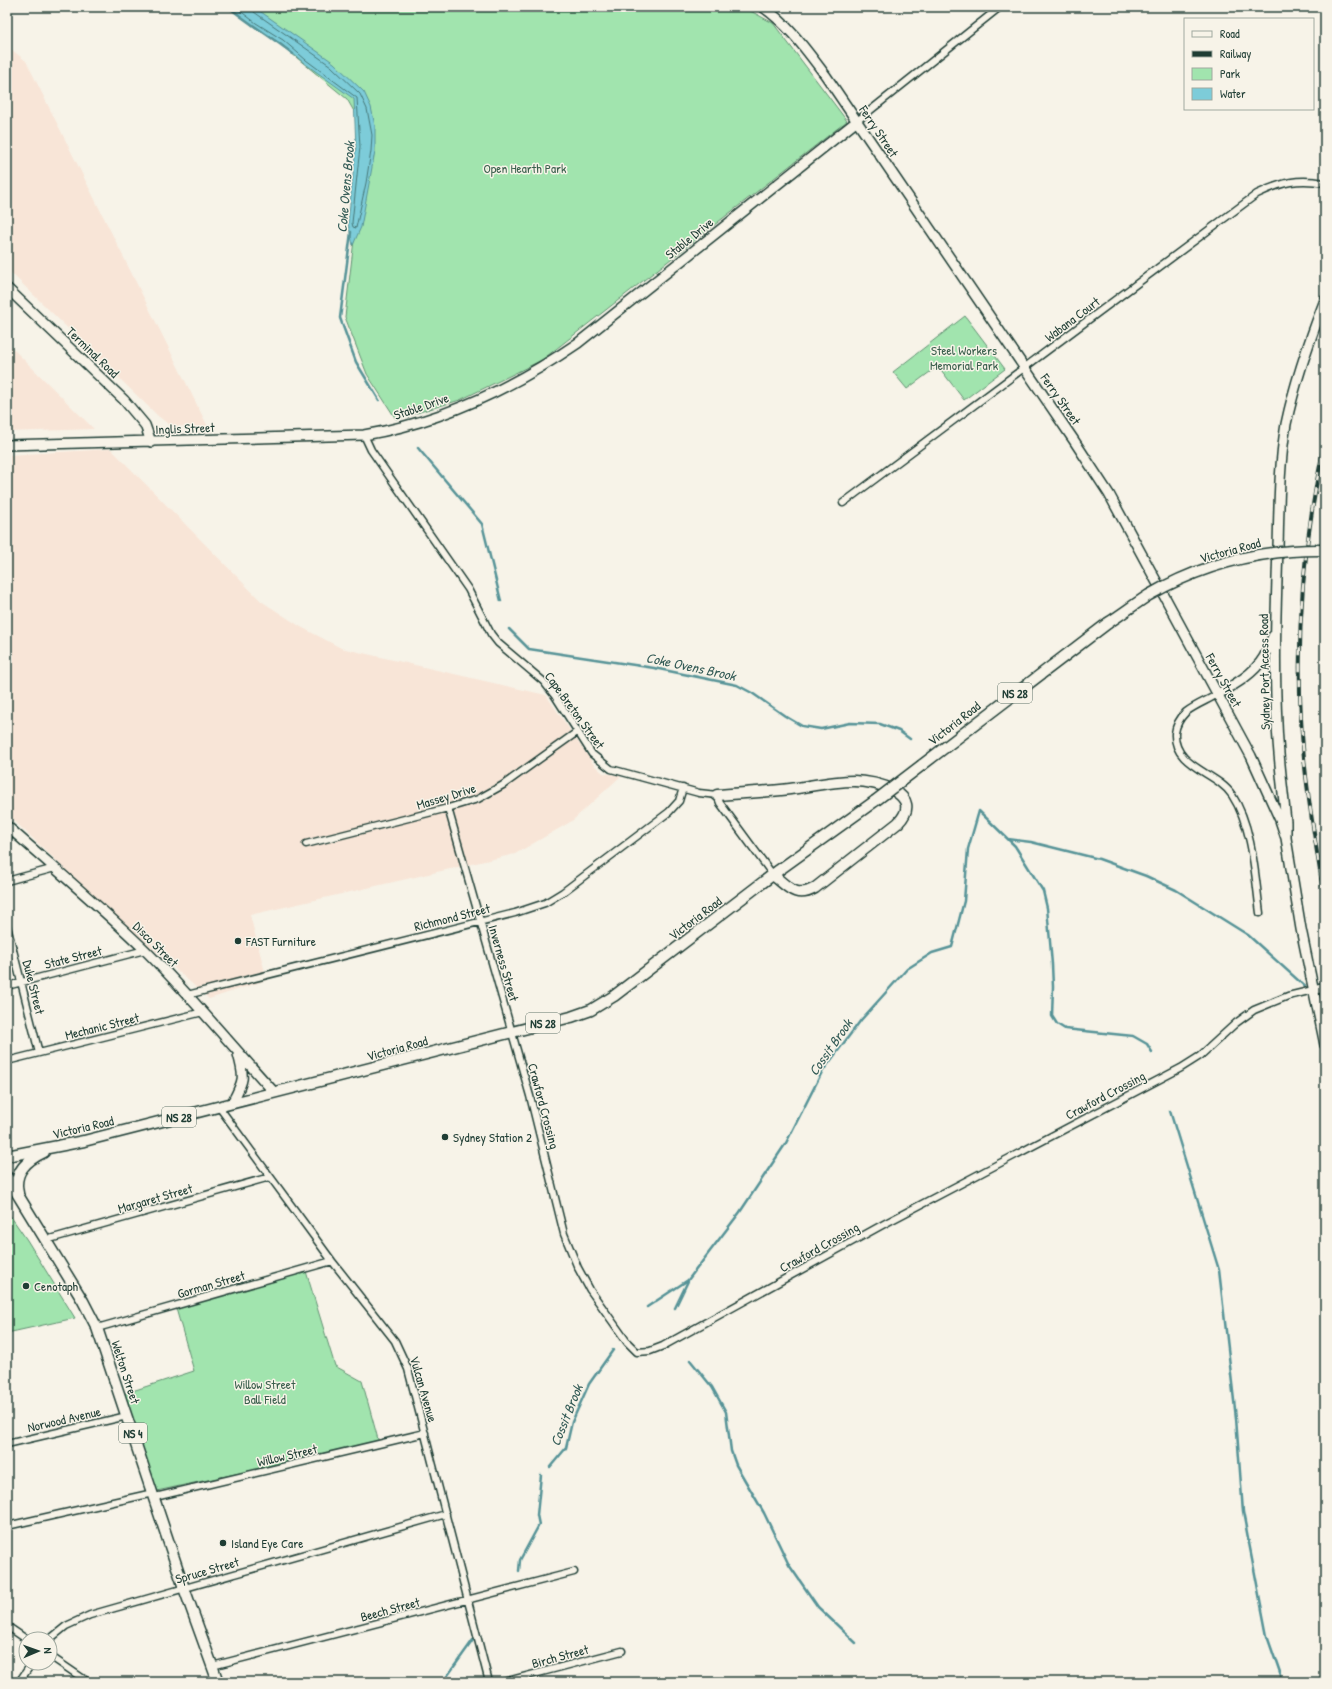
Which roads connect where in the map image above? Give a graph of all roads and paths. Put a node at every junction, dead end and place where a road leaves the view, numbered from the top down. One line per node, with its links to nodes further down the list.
1 (763, 7): 3 (street, Ferry Street)
2 (1000, 7): 3 (street, Stable Drive)
3 (857, 121): 7 (street, Ferry Street); 8 (street, Stable Drive)
4 (1325, 183): 7 (street, Wabana Court)
5 (7, 288): 9 (street, Terminal Road)
6 (1325, 300): 13 (street, Sydney Port Access Road)
7 (1024, 368): 11 (street, Wabana Court); 14 (street, Ferry Street)
8 (364, 435): 9 (street, Inglis Street); 15 (street, Cape Breton Street)
9 (151, 442): 10 (street, Inglis Street)
10 (7, 445)
11 (843, 503)
12 (1325, 550): 23 (main road, Victoria Road / NS 28, bridge)
13 (1275, 633): 14 (street); 20 (street, Sydney Port Access Road)
14 (1218, 694): 20 (street, Ferry Street); 25 (street)
15 (577, 732): 16 (street, Cape Breton Street); 18 (street, Massey Drive)
16 (683, 788): 17 (street, Cape Breton Street); 26 (street, Richmond Street)
17 (717, 795): 23 (street); 23 (main road)
18 (448, 808): 21 (street, Massey Drive); 26 (street, Inverness Street)
19 (7, 826): 22 (street, Disco Street)
20 (1286, 838): 32 (street, Sydney Port Access Road)
21 (306, 844)
22 (54, 868): 24 (street); 28 (street, Disco Street)
23 (773, 875): 35 (main road, Victoria Road / NS 28)
24 (7, 881)
25 (1260, 913)
26 (481, 921): 33 (street, Richmond Street); 35 (street, Inverness Street)
27 (7, 926): 29 (street, Duke Street)
28 (145, 950): 29 (street, State Street); 33 (street, Disco Street)
29 (21, 982): 30 (street, State Street); 38 (street, Duke Street)
30 (7, 986)
31 (1325, 987): 32 (street)
32 (1313, 990): 35 (street, Crawford Crossing); 36 (street, Sydney Port Access Road)
33 (187, 995): 34 (street, Disco Street)
34 (203, 1012): 37 (street, Disco Street); 38 (street, Mechanic Street)
35 (512, 1031): 40 (main road, Victoria Road / NS 28)
36 (1325, 1045)
37 (238, 1052): 40 (street, Disco Street); 41 (street)
38 (39, 1053): 39 (street, Mechanic Street)
39 (7, 1061)
40 (274, 1092): 41 (main road, Victoria Road / NS 28)
41 (232, 1103): 42 (main road, Victoria Road / NS 28)
42 (219, 1107): 43 (main road, Victoria Road / NS 28); 46 (street, Vulcan Avenue)
43 (53, 1147): 44 (main road, Victoria Road / NS 28); 47 (main road)
44 (7, 1156)
45 (7, 1178): 47 (main road, Welton Street / NS 4)
46 (270, 1178): 48 (street, Margaret Street); 49 (street, Vulcan Avenue)
47 (19, 1197): 48 (main road, Welton Street / NS 4)
48 (46, 1240): 50 (main road, Welton Street / NS 4)
49 (332, 1261): 50 (street, Gorman Street); 52 (street, Vulcan Avenue)
50 (97, 1328): 51 (main road, Welton Street / NS 4)
51 (127, 1416): 53 (street, Norwood Avenue); 54 (main road, Welton Street / NS 4)
52 (425, 1433): 54 (street, Willow Street); 55 (street, Vulcan Avenue)
53 (7, 1444)
54 (154, 1495): 56 (street, Willow Street); 58 (main road, Welton Street / NS 4)
55 (446, 1514): 58 (street, Spruce Street); 59 (street, Vulcan Avenue)
56 (7, 1526)
57 (574, 1572): 59 (street, Beech Street)
58 (184, 1588): 61 (street, Spruce Street); 65 (main road, Welton Street / NS 4)
59 (468, 1600): 65 (street, Beech Street); 70 (street, Vulcan Avenue)
60 (7, 1626): 62 (street)
61 (58, 1632)
62 (18, 1634)
63 (622, 1651): 71 (street, Birch Street)
64 (58, 1661): 68 (street)
65 (212, 1666): 69 (main road, Welton Street / NS 4)
66 (27, 1671): 67 (street)
67 (19, 1682)
68 (88, 1682)
69 (218, 1682)
70 (489, 1682)
71 (504, 1682)

